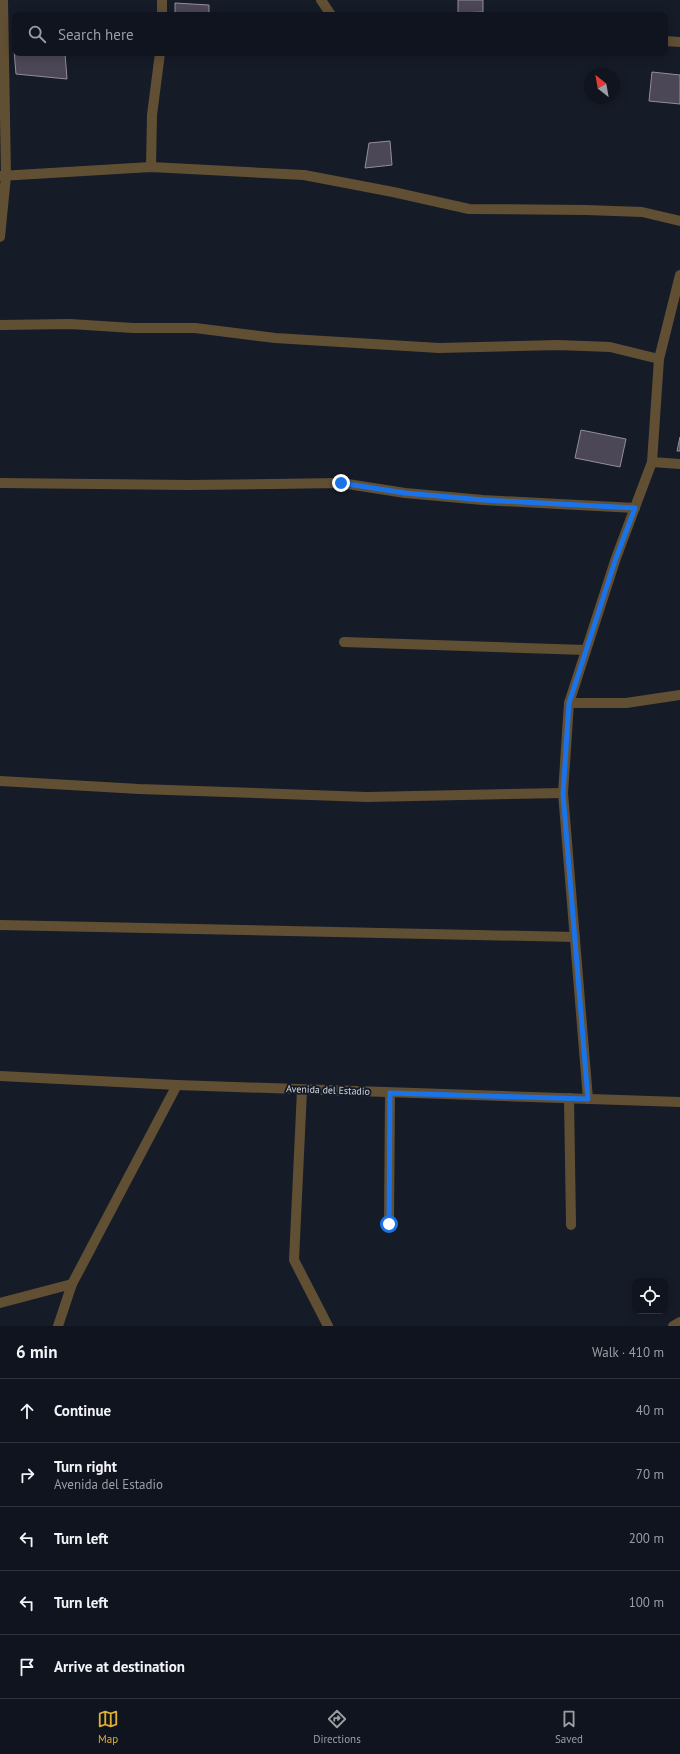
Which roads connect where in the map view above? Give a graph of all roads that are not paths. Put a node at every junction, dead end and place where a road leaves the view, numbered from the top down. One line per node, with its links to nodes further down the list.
1 (3, 0): 8 (street)
2 (162, 0): 4 (street)
3 (321, 0): 5 (street)
4 (162, 12)
5 (329, 12)
6 (668, 41): 7 (street)
7 (680, 42)
8 (2, 50): 11 (street)
9 (160, 56): 10 (street)
10 (151, 167): 11 (street); 12 (street)
11 (3, 176): 13 (street)
12 (680, 221)
13 (0, 237)
14 (680, 275): 16 (street)
15 (0, 325): 16 (street)
16 (659, 359): 17 (street)
17 (652, 462): 18 (street); 20 (street)
18 (680, 464)
19 (0, 483): 20 (street)
20 (635, 508): 22 (street)
21 (344, 642): 22 (street)
22 (586, 650): 24 (street)
23 (680, 695): 24 (street)
24 (569, 703): 26 (street)
25 (0, 781): 26 (street)
26 (563, 794): 28 (street)
27 (0, 925): 28 (street)
28 (575, 937): 34 (street)
29 (0, 1076): 30 (street, Avenida del Estadio)
30 (177, 1085): 31 (street, Avenida del Estadio); 38 (street)
31 (302, 1090): 32 (street, Avenida del Estadio); 42 (street)
32 (390, 1093): 33 (street, Avenida del Estadio); 36 (street)
33 (569, 1098): 34 (street, Avenida del Estadio); 37 (street)
34 (588, 1099): 35 (street, Avenida del Estadio)
35 (680, 1102)
36 (389, 1224)
37 (571, 1225)
38 (72, 1284): 39 (street); 41 (street)
39 (0, 1303)
40 (680, 1322): 43 (street)
41 (58, 1326)
42 (328, 1326)
43 (673, 1326)

